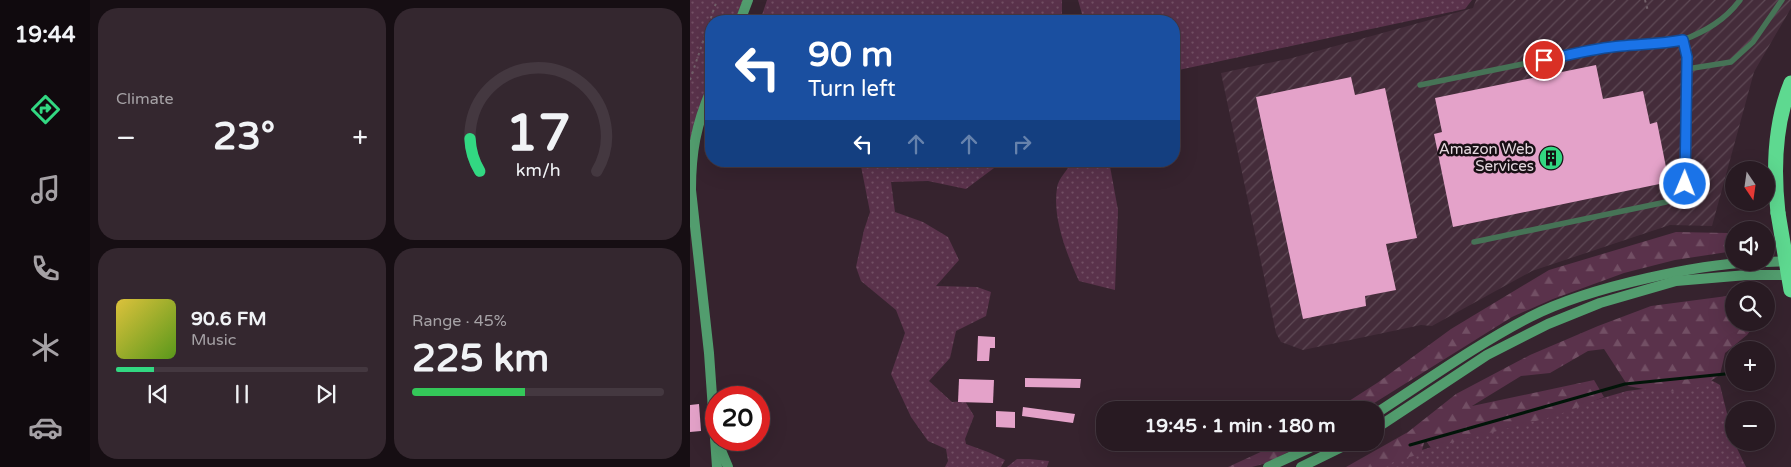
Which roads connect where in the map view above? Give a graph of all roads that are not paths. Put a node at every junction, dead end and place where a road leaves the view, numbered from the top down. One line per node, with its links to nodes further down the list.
1 (748, 0): 4 (main road)
2 (1740, 0): 5 (lane)
3 (1782, 0): 6 (lane)
4 (742, 15)
5 (1683, 40): 6 (lane); 8 (lane)
6 (1687, 69): 10 (lane)
7 (1791, 83): 15 (highway, bridge)
8 (1420, 85)
9 (705, 103): 16 (main road)
10 (1474, 242)
11 (1791, 261): 12 (main road)
12 (1775, 262)
13 (1725, 264): 17 (main road)
14 (1791, 275): 18 (main road)
15 (1791, 290)
16 (712, 386)
17 (1384, 408)
18 (1384, 423)
19 (716, 451): 23 (main road)
20 (722, 451): 24 (main road)
21 (1303, 451): 25 (main road)
22 (1334, 451): 26 (main road)
23 (717, 467)
24 (728, 467)
25 (1268, 467)
26 (1301, 467)

